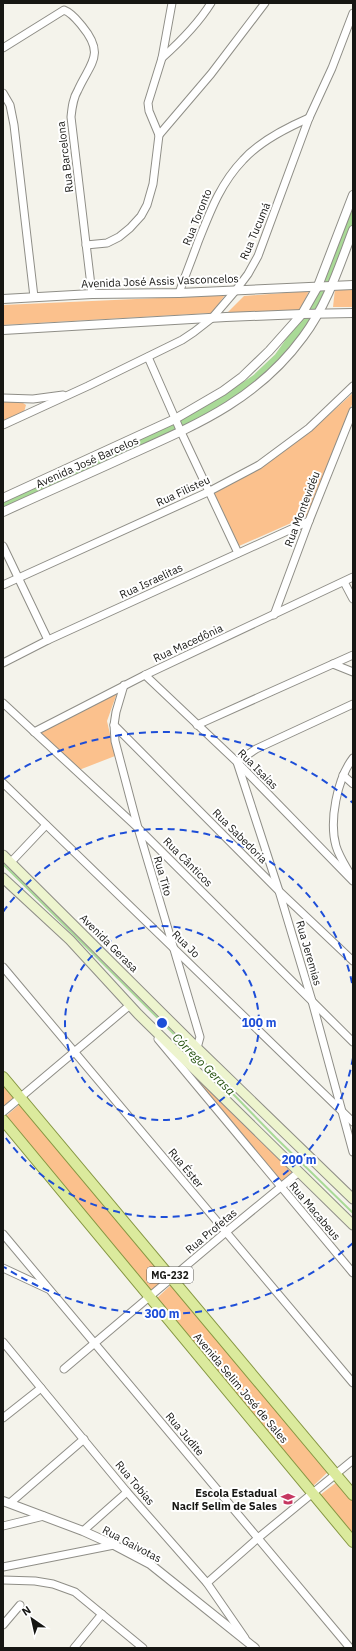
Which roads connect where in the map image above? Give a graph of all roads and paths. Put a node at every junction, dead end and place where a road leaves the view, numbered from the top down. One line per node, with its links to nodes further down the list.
1 (172, 3): 6 (street)
2 (211, 3): 6 (street)
3 (265, 3): 9 (street)
4 (353, 13): 8 (street, Rua Tucumá)
5 (3, 48): 12 (street, Rua Barcelona)
6 (162, 58): 9 (street)
7 (3, 93): 18 (street)
8 (309, 118): 15 (street, Rua Tucumá); 17 (street, Rua Toronto)
9 (159, 135): 12 (street)
10 (353, 196): 14 (street, Avenida José Barcelos)
11 (353, 230): 14 (street, Avenida José Barcelos)
12 (86, 245): 16 (street, Rua Barcelona)
13 (353, 285): 14 (street, Avenida José Assis Vasconcelos)
14 (324, 286): 15 (street, Avenida José Assis Vasconcelos); 21 (street, Avenida José Barcelos); 21 (street, Avenida José Barcelos)
15 (236, 290): 17 (street, Avenida José Assis Vasconcelos); 22 (street, Rua Tucumá)
16 (92, 294): 17 (street, Avenida José Assis Vasconcelos); 18 (street, Avenida José Assis Vasconcelos)
17 (179, 294)
18 (34, 297): 19 (street, Avenida José Assis Vasconcelos)
19 (3, 298)
20 (353, 313): 21 (street)
21 (310, 314): 22 (street); 32 (street, Avenida José Barcelos); 32 (street, Avenida José Barcelos)
22 (212, 318): 23 (street); 24 (street, Rua Tucumá)
23 (3, 330)
24 (148, 357): 26 (street, Rua Tucumá); 32 (street)
25 (353, 386): 33 (street, Rua Filisteu)
26 (70, 394): 28 (street); 29 (street, Rua Tucumá)
27 (3, 398): 28 (street)
28 (32, 399): 29 (street)
29 (33, 410): 31 (street, Rua Tucumá)
30 (353, 411): 36 (street, Rua Montevidéu)
31 (3, 425)
32 (178, 425): 33 (street); 34 (street, Avenida José Barcelos); 35 (street, Avenida José Barcelos)
33 (208, 492): 38 (street); 40 (street, Rua Filisteu)
34 (3, 498)
35 (3, 512)
36 (309, 521): 38 (street, Rua Israelitas); 44 (street, Rua Montevidéu)
37 (3, 546): 40 (street)
38 (238, 553): 45 (street, Rua Israelitas)
39 (353, 577): 41 (street, Rua Macedônia)
40 (18, 578): 42 (street, Rua Filisteu); 45 (street)
41 (344, 582): 43 (street); 44 (street, Rua Macedônia)
42 (3, 585)
43 (353, 599)
44 (274, 615): 50 (street, Rua Macedônia)
45 (48, 640): 47 (street, Rua Israelitas)
46 (353, 655): 48 (street)
47 (3, 663)
48 (332, 664): 49 (street); 55 (street)
49 (353, 672)
50 (144, 675): 51 (street, Rua Macedônia); 55 (street, Rua Isaías)
51 (124, 686): 54 (street, Rua Tito); 56 (street, Rua Macedônia)
52 (3, 703): 56 (street, Rua Cânticos)
53 (353, 704): 58 (street)
54 (114, 725): 63 (street, Rua Tito); 68 (street, Rua Sabedoria)
55 (197, 725): 58 (street, Rua Isaías)
56 (34, 732): 63 (street, Rua Cânticos)
57 (353, 758): 59 (street)
58 (237, 762): 67 (street, Rua Isaías); 68 (street, Rua Jeremias)
59 (343, 775): 61 (street); 67 (street)
60 (3, 783): 62 (street, Rua Jo)
61 (353, 784)
62 (46, 825): 65 (street); 69 (street, Rua Jo)
63 (138, 828): 69 (street, Rua Tito); 72 (street, Rua Cânticos)
64 (3, 854): 65 (main road, Avenida Gerasa)
65 (11, 862): 76 (main road, Avenida Gerasa)
66 (3, 878): 73 (main road)
67 (353, 880)
68 (279, 891): 70 (street, Rua Sabedoria); 72 (street, Rua Jeremias)
69 (172, 945): 76 (street, Rua Tito); 81 (street, Rua Jo)
70 (353, 961)
71 (3, 967): 77 (street, Rua Éster)
72 (312, 1001): 75 (street, Rua Cânticos); 81 (street, Rua Jeremias)
73 (130, 1005): 74 (main road); 77 (street)
74 (138, 1014): 78 (main road); 87 (street, Rua Macabeus)
75 (353, 1042)
76 (196, 1049): 78 (street); 88 (main road, Avenida Gerasa)
77 (75, 1053): 80 (street); 90 (street, Rua Éster)
78 (186, 1059): 86 (main road)
79 (3, 1076): 80 (main road, Avenida Selim José de Sales / MG-232)
80 (20, 1097): 82 (street); 94 (main road, Avenida Selim José de Sales / MG-232)
81 (342, 1111): 84 (street, Rua Jo); 85 (street, Rua Jeremias)
82 (3, 1112)
83 (3, 1120): 96 (main road, Avenida Selim José de Sales / MG-232)
84 (353, 1122)
85 (353, 1152)
86 (299, 1172): 87 (street, Rua Profetas); 89 (main road)
87 (280, 1187): 90 (street, Rua Profetas); 93 (street, Rua Macabeus)
88 (353, 1200)
89 (353, 1225)
90 (226, 1232): 94 (street, Rua Profetas); 100 (street, Rua Éster)
91 (3, 1234): 95 (street, Rua Judite)
92 (3, 1268): 95 (street)
93 (353, 1273)
94 (172, 1278): 96 (street, Rua Profetas); 105 (main road, Avenida Selim José de Sales / MG-232)
95 (50, 1290): 98 (street, Rua Judite)
96 (149, 1297): 98 (street, Rua Profetas); 107 (main road, Avenida Selim José de Sales / MG-232)
97 (3, 1342): 101 (street, Rua Tobias)
98 (95, 1343): 99 (street, Rua Profetas); 113 (street, Rua Judite)
99 (64, 1369)
100 (353, 1383)
101 (41, 1388): 102 (street); 103 (street, Rua Tobias)
102 (3, 1418)
103 (84, 1439): 106 (street, Rua Tobias); 109 (street)
104 (353, 1460): 105 (street)
105 (336, 1475): 107 (street); 108 (main road, Avenida Selim José de Sales / MG-232)
106 (127, 1492): 112 (street); 118 (street, Rua Tobias)
107 (312, 1494): 113 (street); 114 (main road, Avenida Selim José de Sales / MG-232)
108 (353, 1495)
109 (6, 1502): 110 (street, Rua Gaivotas)
110 (44, 1516): 111 (street); 112 (street, Rua Gaivotas)
111 (3, 1526)
112 (83, 1531): 115 (street, Rua Gaivotas)
113 (258, 1538): 118 (street); 126 (street, Rua Judite)
114 (353, 1542)
115 (114, 1545): 116 (street); 122 (street, Rua Gaivotas)
116 (3, 1567)
117 (3, 1580): 120 (street)
118 (207, 1583): 122 (street, Rua Tobias)
119 (20, 1605): 121 (street)
120 (102, 1614): 123 (street); 124 (street)
121 (3, 1625)
122 (246, 1640): 125 (street, Rua Gaivotas)
123 (74, 1648)
124 (143, 1648)
125 (255, 1648)
126 (350, 1648)

